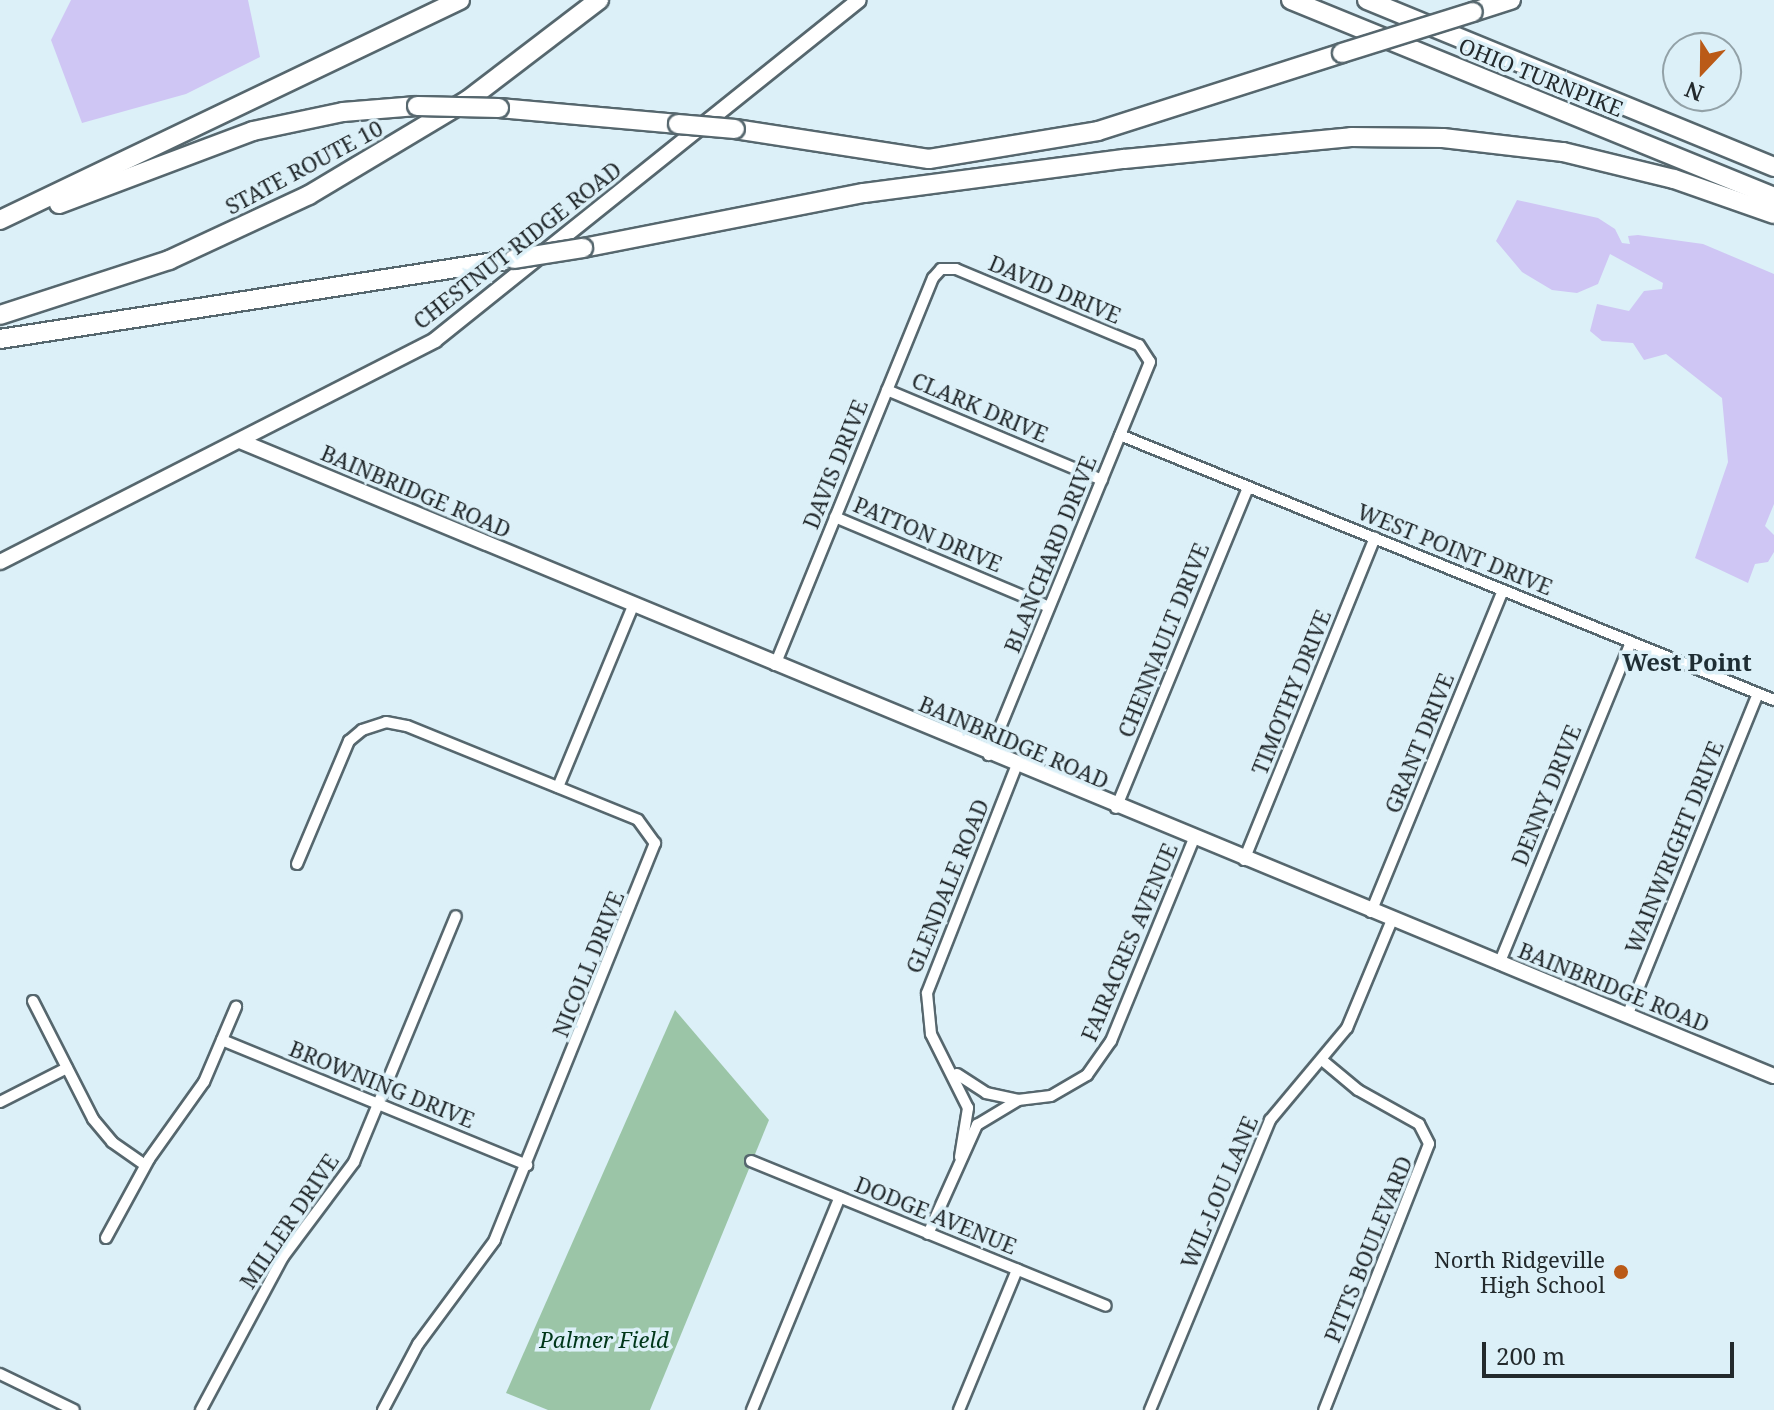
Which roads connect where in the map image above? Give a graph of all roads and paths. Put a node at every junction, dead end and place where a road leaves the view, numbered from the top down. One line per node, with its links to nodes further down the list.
1 (460, 0): 10 (highway)
2 (599, 0): 13 (highway, STATE ROUTE 10)
3 (859, 0): 18 (street, CHESTNUT RIDGE ROAD)
4 (1291, 0): 8 (highway, OHIO TURNPIKE)
5 (1367, 0): 7 (highway, OHIO TURNPIKE)
6 (1511, 0): 11 (highway, bridge)
7 (1774, 167)
8 (1774, 197)
9 (1774, 214): 14 (highway, bridge)
10 (0, 220)
11 (0, 228)
12 (933, 278): 15 (street, DAVID DRIVE); 16 (street, DAVIS DRIVE)
13 (0, 315)
14 (0, 339)
15 (1148, 368): 17 (street, BLANCHARD DRIVE)
16 (887, 390): 19 (street, CLARK DRIVE); 21 (street, DAVIS DRIVE)
17 (1120, 435): 19 (street, BLANCHARD DRIVE); 20 (street, WEST POINT DRIVE)
18 (240, 441): 23 (street, CHESTNUT RIDGE ROAD); 25 (street, BAINBRIDGE ROAD)
19 (1102, 480): 26 (street, BLANCHARD DRIVE)
20 (1248, 487): 22 (street, WEST POINT DRIVE); 34 (street, CHENNAULT DRIVE)
21 (835, 517): 26 (street, PATTON DRIVE); 28 (street, DAVIS DRIVE)
22 (1375, 538): 24 (street, WEST POINT DRIVE); 36 (street, TIMOTHY DRIVE)
23 (0, 562)
24 (1503, 590): 27 (street, WEST POINT DRIVE); 38 (street, GRANT DRIVE)
25 (633, 606): 28 (street, BAINBRIDGE ROAD); 33 (street)
26 (1049, 607): 31 (street, BLANCHARD DRIVE)
27 (1631, 642): 29 (street, WEST POINT DRIVE); 41 (street, DENNY DRIVE)
28 (775, 665): 31 (street, BAINBRIDGE ROAD)
29 (1758, 694): 30 (street, WEST POINT DRIVE); 44 (street, WAINWRIGHT DRIVE)
30 (1774, 700)
31 (989, 755): 32 (street, BAINBRIDGE ROAD)
32 (1016, 767): 34 (street, BAINBRIDGE ROAD); 48 (street, GLENDALE ROAD)
33 (558, 787): 37 (street, NICOLL DRIVE); 56 (street, NICOLL DRIVE)
34 (1116, 808): 35 (street, BAINBRIDGE ROAD)
35 (1194, 839): 36 (street, BAINBRIDGE ROAD); 50 (street, FAIRACRES AVENUE)
36 (1244, 860): 38 (street, BAINBRIDGE ROAD)
37 (297, 864)
38 (1371, 912): 40 (street, BAINBRIDGE ROAD)
39 (456, 916): 52 (street, MILLER DRIVE)
40 (1392, 920): 41 (street, BAINBRIDGE ROAD); 46 (street, WIL-LOU LANE)
41 (1499, 964): 44 (street, BAINBRIDGE ROAD)
42 (33, 1001): 47 (street)
43 (236, 1007): 45 (street)
44 (1627, 1016): 49 (street, BAINBRIDGE ROAD)
45 (222, 1040): 52 (street, BROWNING DRIVE); 55 (street)
46 (1322, 1060): 68 (street, WIL-LOU LANE); 69 (street, PITTS BOULEVARD)
47 (67, 1068): 51 (street); 55 (street)
48 (952, 1070): 50 (street, FAIRACRES AVENUE); 53 (street, GLENDALE ROAD)
49 (1774, 1076)
50 (1018, 1100): 53 (street, FAIRACRES AVENUE)
51 (0, 1102)
52 (378, 1104): 56 (street, BROWNING DRIVE); 64 (street, MILLER DRIVE)
53 (960, 1157): 58 (street, FAIRACRES AVENUE)
54 (751, 1161): 57 (street, DODGE AVENUE)
55 (145, 1165): 59 (street)
56 (527, 1165): 65 (street, NICOLL DRIVE)
57 (840, 1197): 58 (street, DODGE AVENUE); 66 (street)
58 (928, 1234): 60 (street, DODGE AVENUE)
59 (106, 1238)
60 (1017, 1270): 61 (street, DODGE AVENUE); 67 (street)
61 (1106, 1306)
62 (0, 1374): 63 (street)
63 (74, 1410)
64 (201, 1410)
65 (383, 1410)
66 (752, 1410)
67 (959, 1410)
68 (1150, 1410)
69 (1324, 1410)

